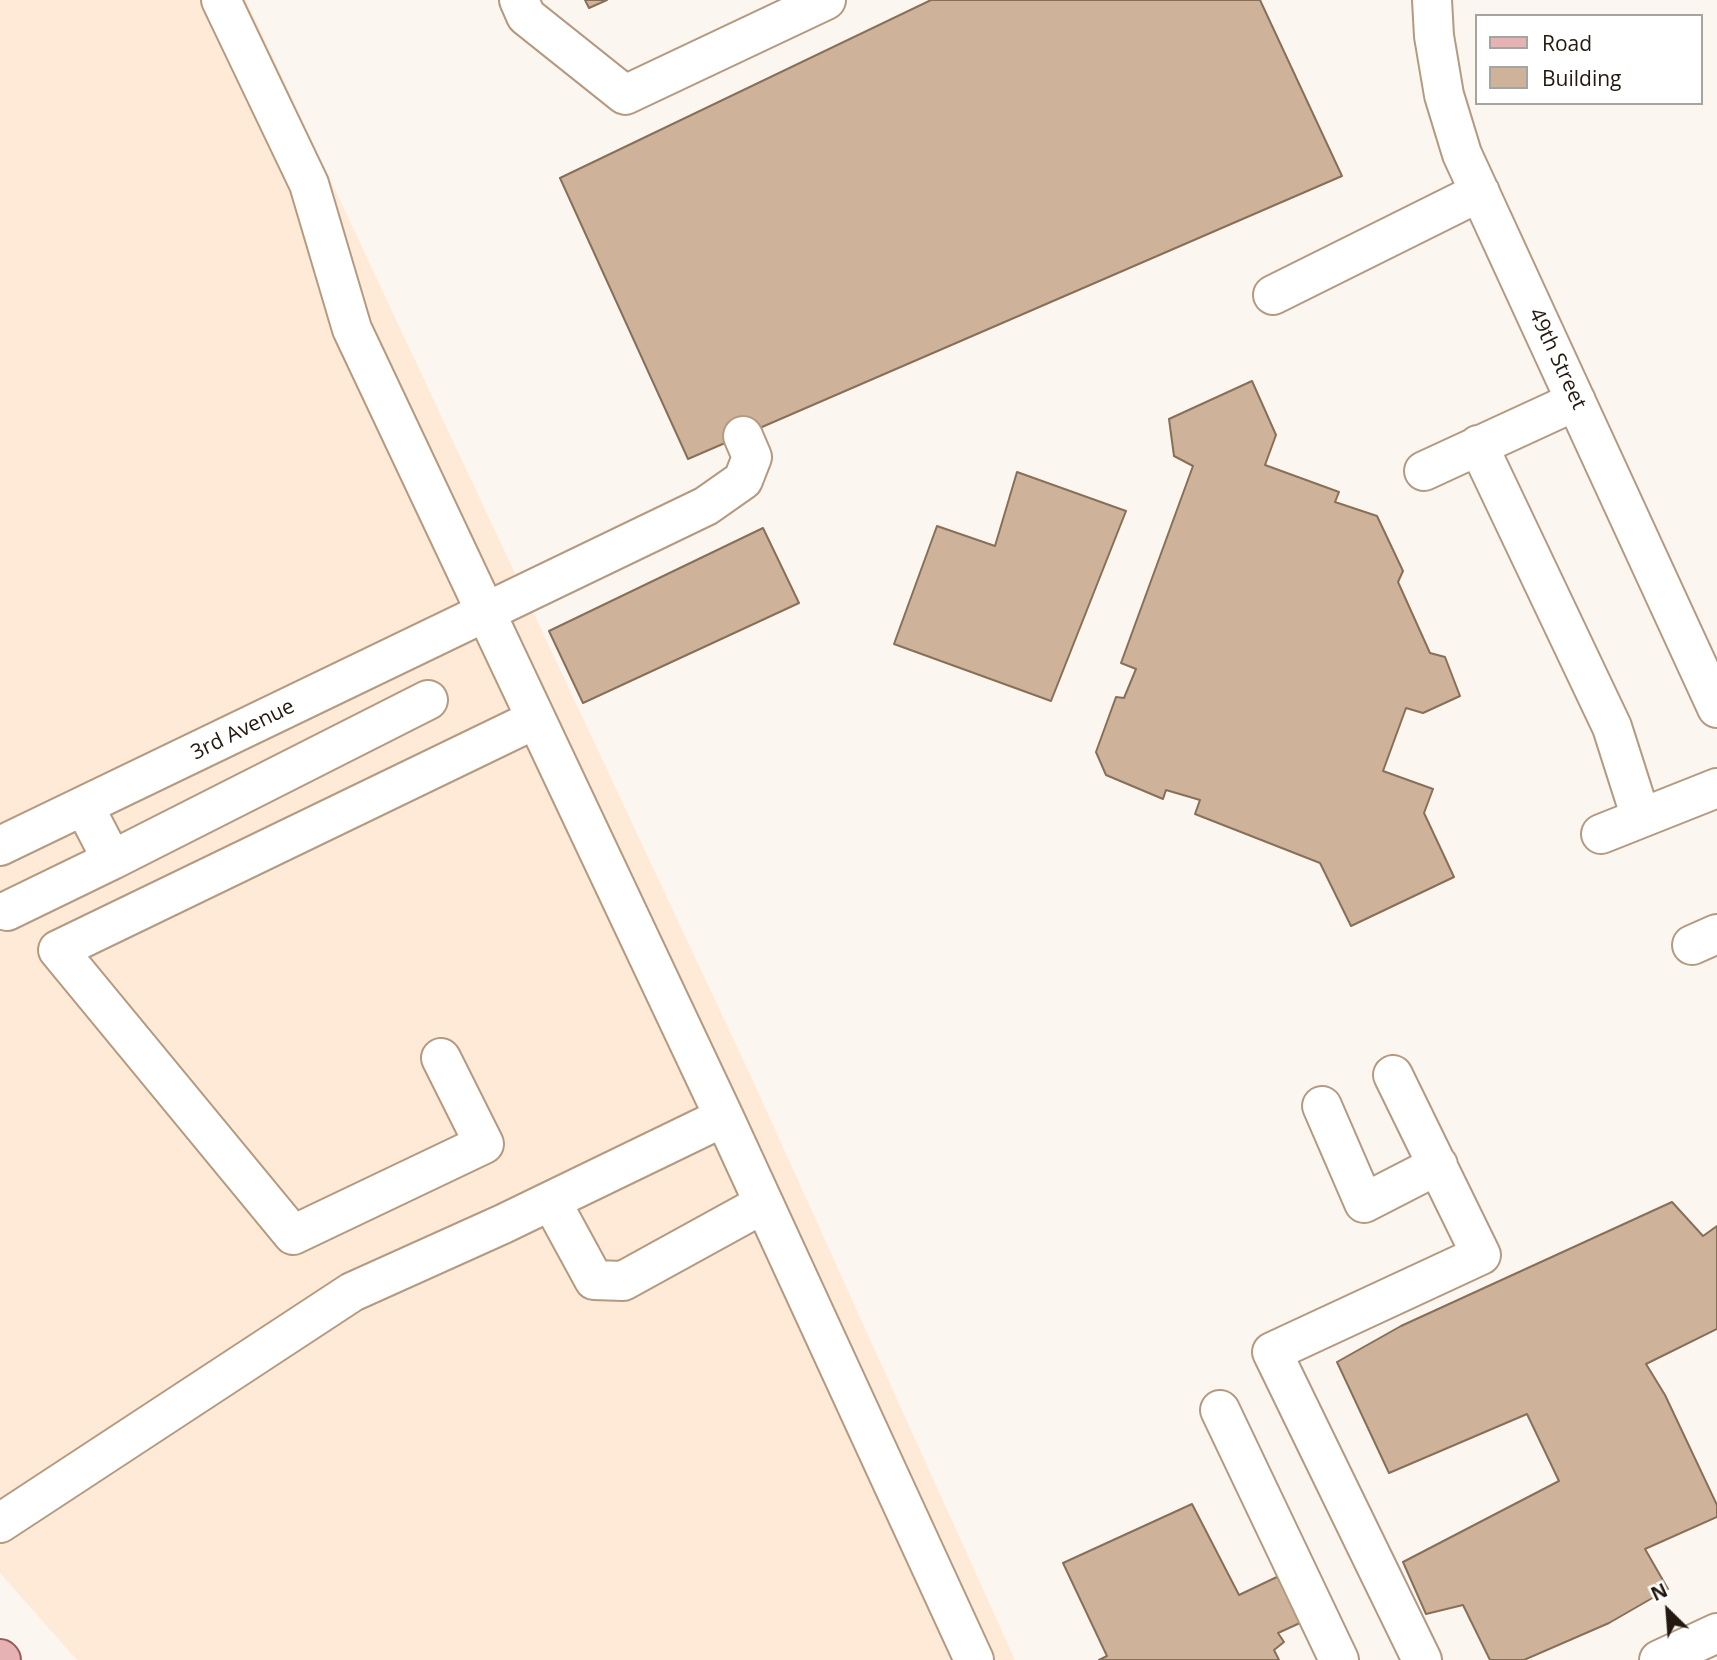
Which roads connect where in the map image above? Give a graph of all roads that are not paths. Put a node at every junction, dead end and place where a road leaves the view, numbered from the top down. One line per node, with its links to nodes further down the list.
1 (221, 0): 11 (street)
2 (519, 0): 3 (street)
3 (826, 0)
4 (1432, 0): 5 (street, 49th Street)
5 (1480, 192): 6 (street); 7 (street, 49th Street)
6 (1273, 295)
7 (1576, 401): 9 (street); 13 (street, 49th Street)
8 (743, 436): 11 (street, 3rd Avenue)
9 (1478, 445): 10 (street); 17 (street)
10 (1424, 471)
11 (486, 613): 14 (street); 16 (street, 3rd Avenue)
12 (428, 700): 20 (street)
13 (1717, 708)
14 (536, 719): 22 (street); 25 (street)
15 (1717, 788): 17 (street)
16 (83, 806): 19 (street, 3rd Avenue); 20 (street)
17 (1641, 818): 18 (street)
18 (1601, 834)
19 (0, 846)
20 (112, 860): 21 (street)
21 (7, 911)
22 (441, 1058)
23 (1393, 1075): 26 (street)
24 (1322, 1106): 26 (street)
25 (724, 1118): 27 (street); 28 (street)
26 (1438, 1165): 34 (street)
27 (551, 1201): 28 (street); 30 (street)
28 (763, 1204): 32 (street)
29 (1220, 1410): 33 (street)
30 (0, 1523)
31 (1717, 1633): 35 (street)
32 (974, 1660)
33 (1339, 1660)
34 (1422, 1660)
35 (1659, 1660)

